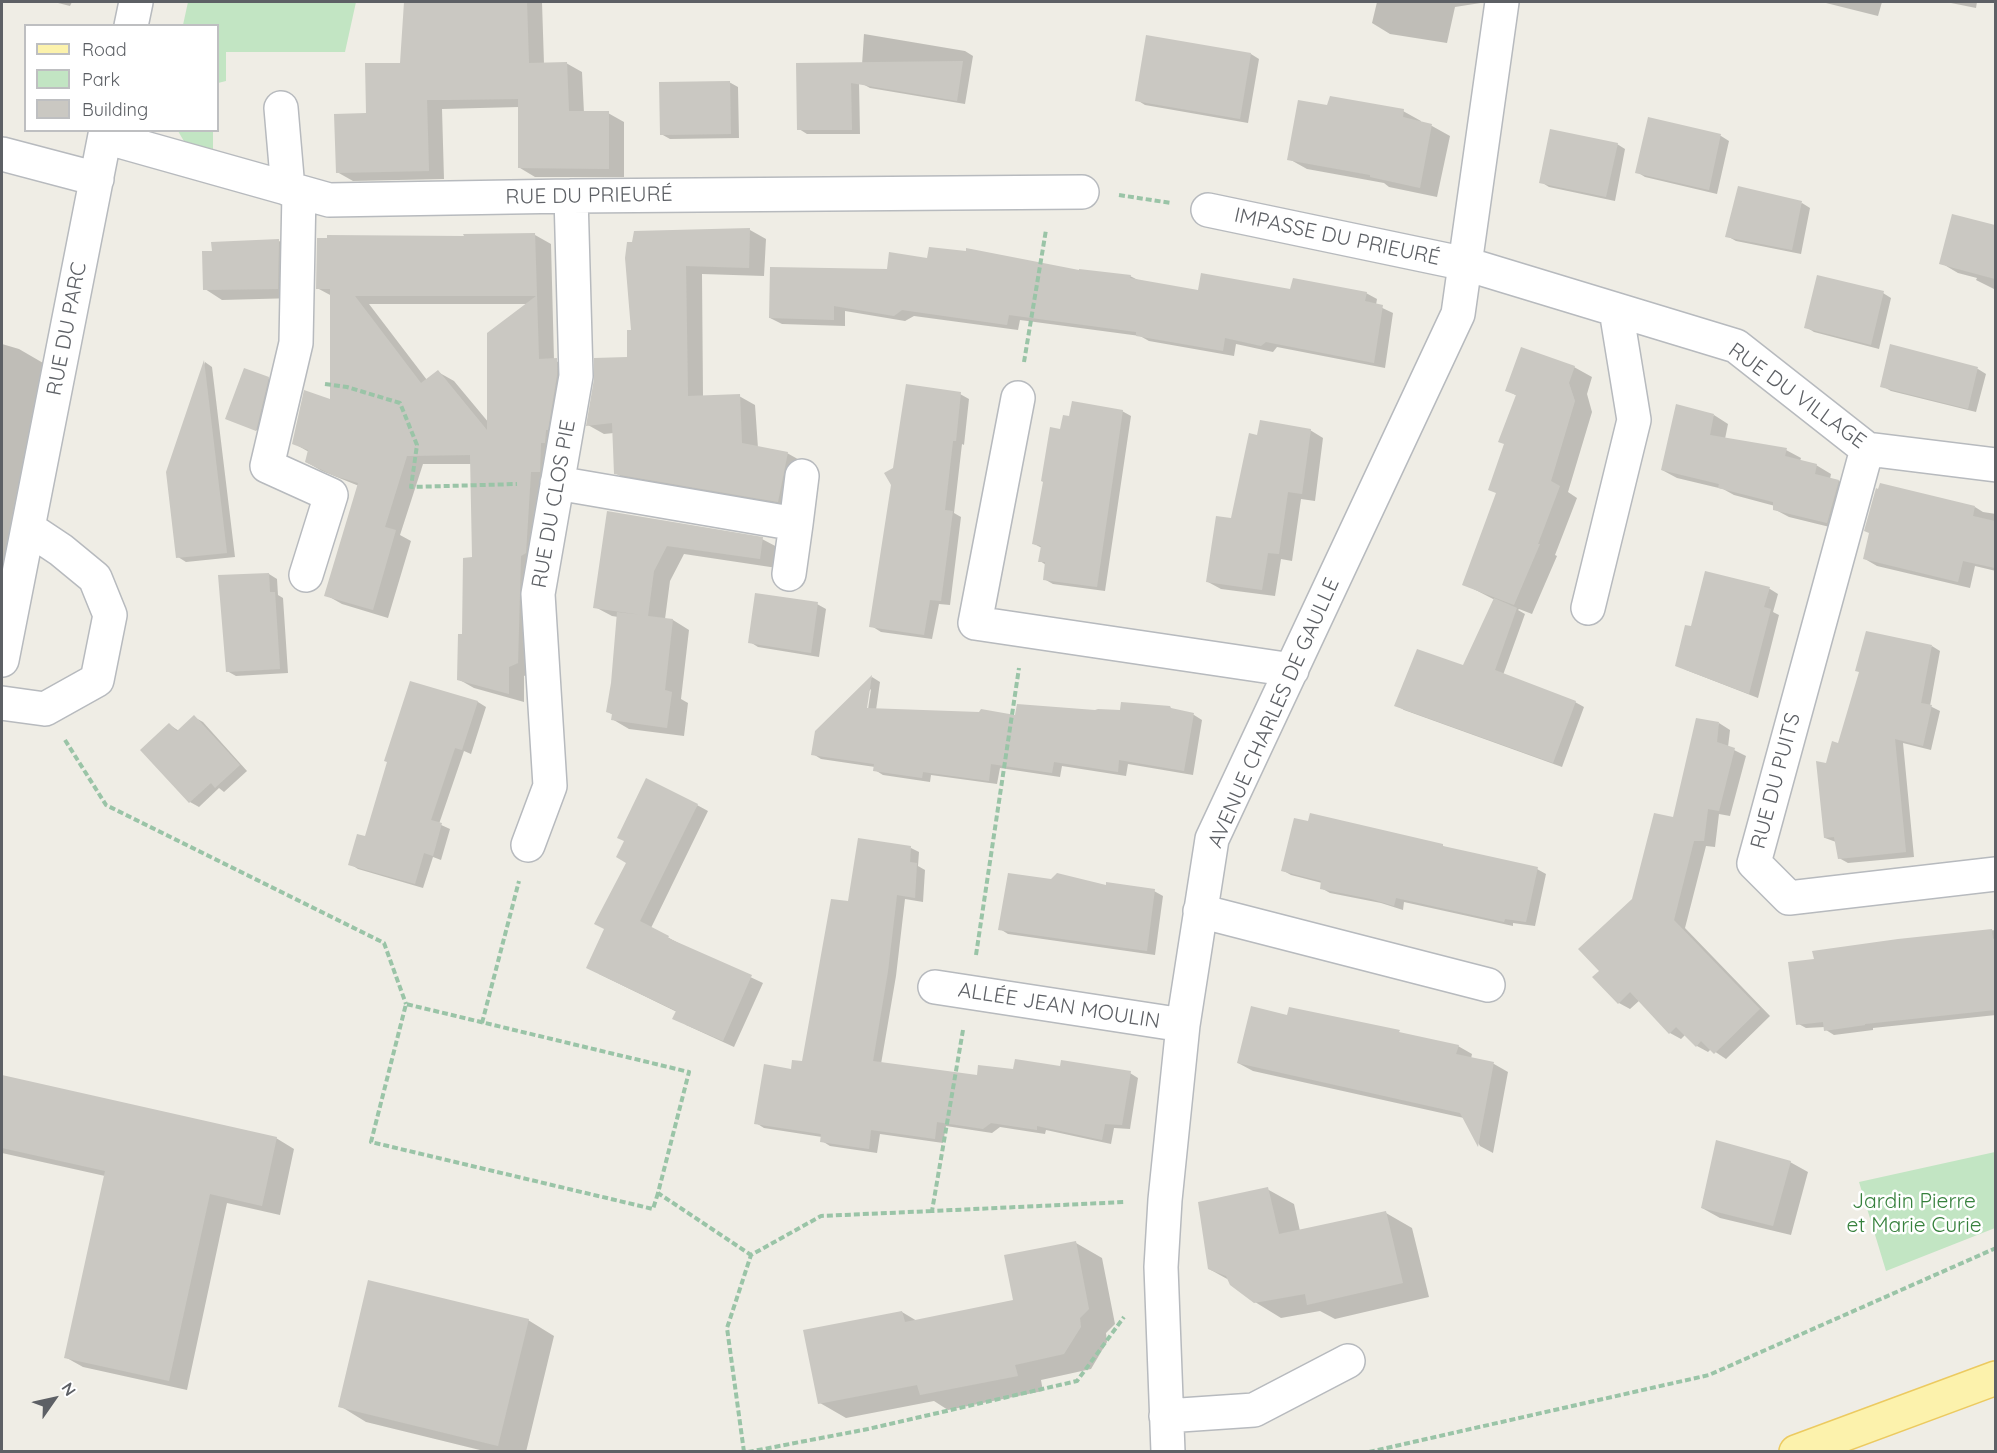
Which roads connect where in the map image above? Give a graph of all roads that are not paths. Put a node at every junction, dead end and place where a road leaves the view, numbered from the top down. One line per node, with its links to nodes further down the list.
1 (136, 2): 3 (street)
2 (1502, 2): 12 (street, AVENUE CHARLES DE GAULLE)
3 (131, 24)
4 (281, 108): 8 (street)
5 (106, 134): 7 (street, RUE DU PARC); 8 (street, RUE DU PRIEURÉ)
6 (2, 154): 7 (street)
7 (97, 179): 20 (street, RUE DU PARC)
8 (294, 190): 10 (street, RUE DU PRIEURÉ); 22 (street)
9 (1067, 192): 10 (street, RUE DU PRIEURÉ)
10 (572, 196): 18 (street, RUE DU CLOS PIE)
11 (1208, 210): 12 (street, IMPASSE DU PRIEURÉ)
12 (1466, 264): 13 (street, RUE DU VILLAGE); 25 (street, AVENUE CHARLES DE GAULLE)
13 (1616, 310): 15 (street, RUE DU VILLAGE); 23 (street)
14 (1018, 398): 25 (street)
15 (1867, 449): 16 (street, RUE DU VILLAGE); 28 (street, RUE DU PUITS)
16 (1995, 465)
17 (802, 476): 19 (street)
18 (557, 483): 19 (street); 27 (street, RUE DU CLOS PIE)
19 (795, 524): 21 (street)
20 (28, 528): 24 (street, RUE DU PARC); 26 (street)
21 (789, 574)
22 (306, 575)
23 (1588, 608)
24 (2, 660)
25 (1293, 670): 29 (street, AVENUE CHARLES DE GAULLE)
26 (2, 703)
27 (528, 845)
28 (1995, 874)
29 (1200, 911): 30 (street); 32 (street, AVENUE CHARLES DE GAULLE)
30 (1488, 985)
31 (935, 987): 32 (street, ALLÉE JEAN MOULIN)
32 (1182, 1025): 35 (street, AVENUE CHARLES DE GAULLE)
33 (1348, 1361): 35 (street)
34 (1995, 1378): 37 (main road)
35 (1166, 1416): 36 (street, AVENUE CHARLES DE GAULLE)
36 (1168, 1452)
37 (1796, 1452)

